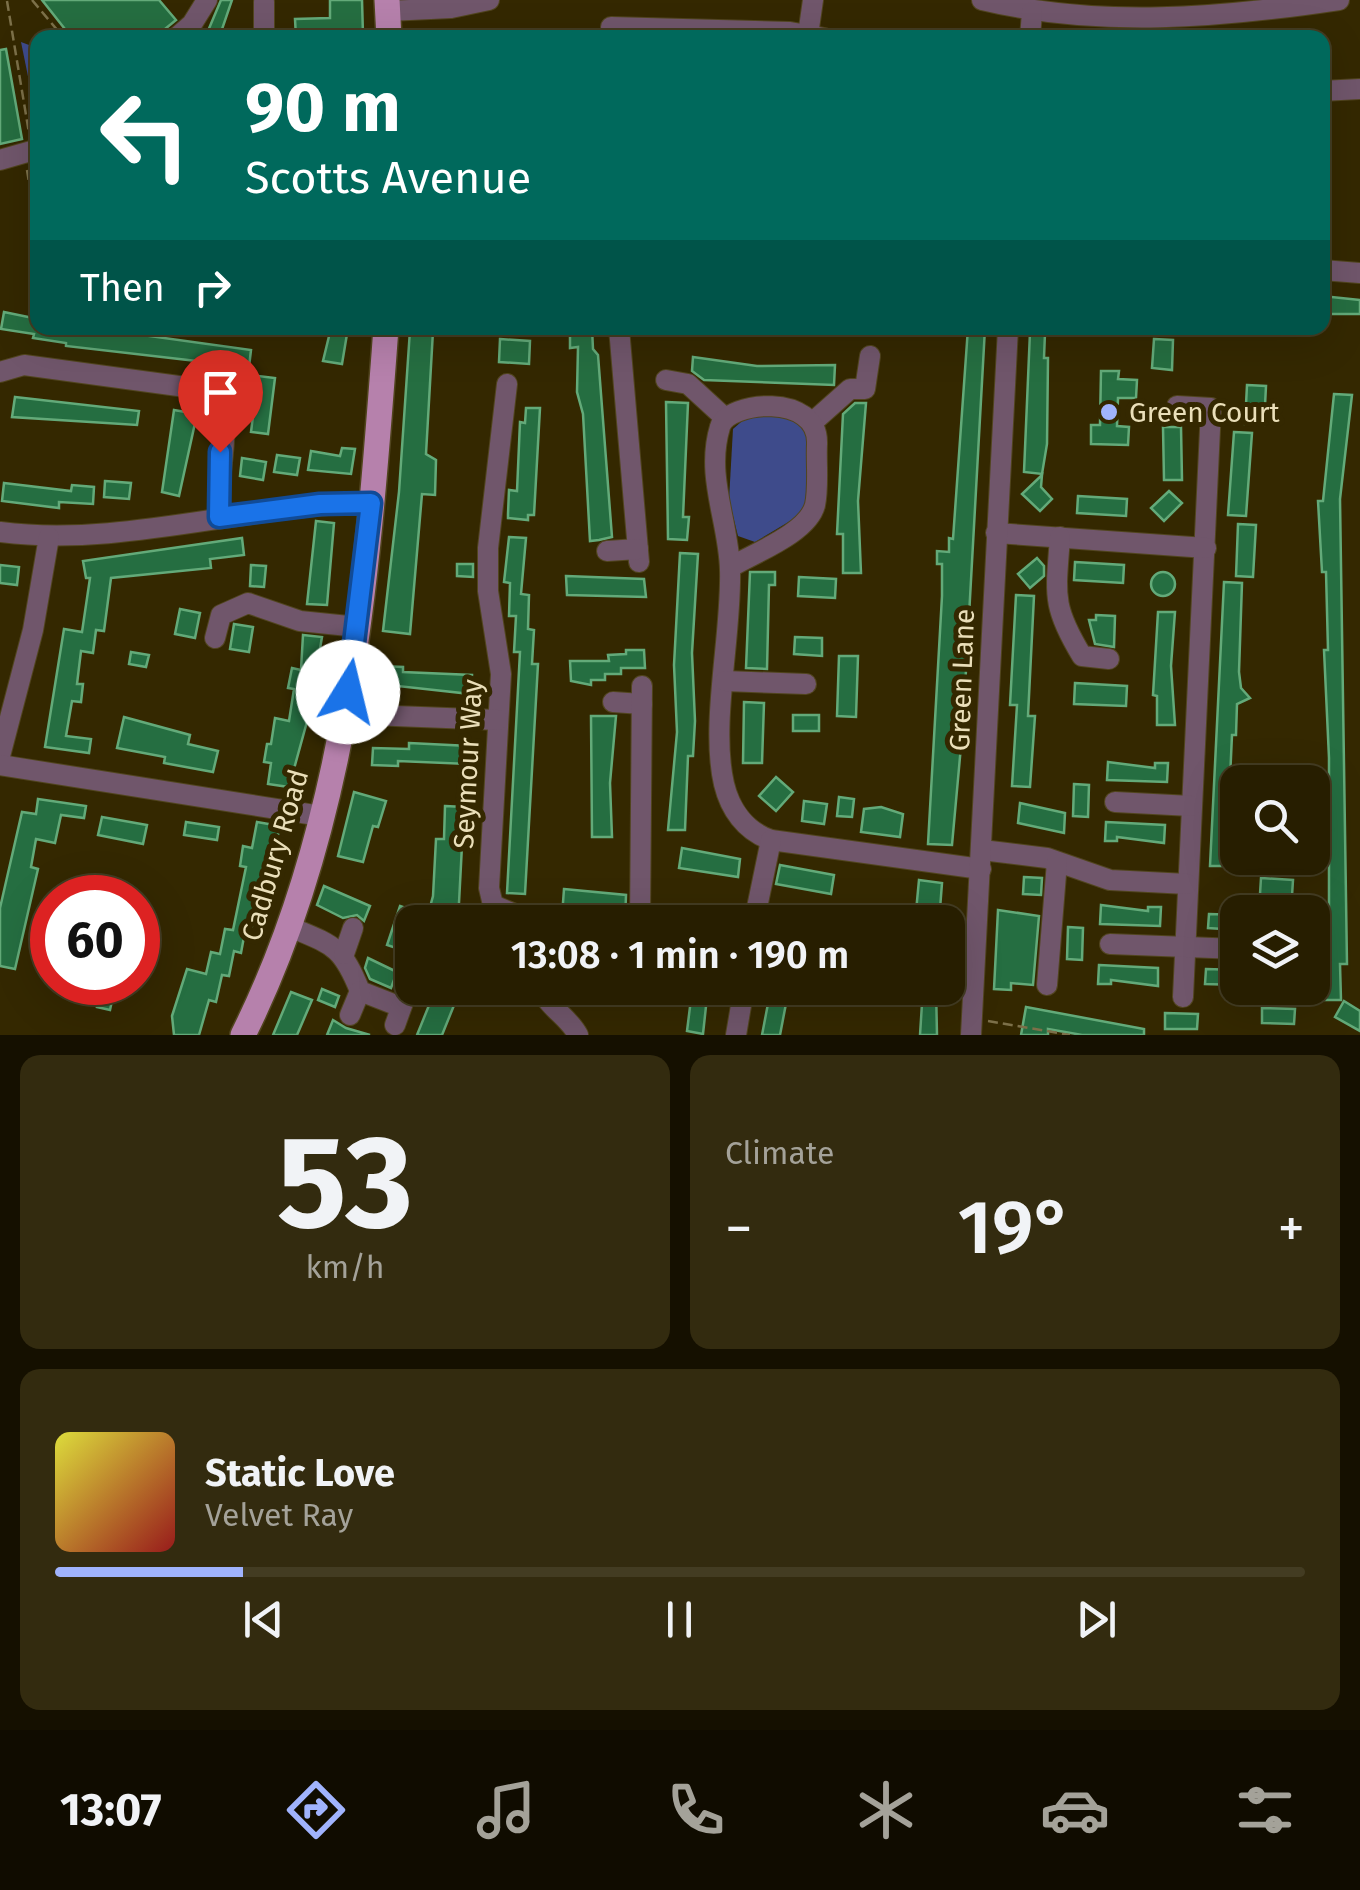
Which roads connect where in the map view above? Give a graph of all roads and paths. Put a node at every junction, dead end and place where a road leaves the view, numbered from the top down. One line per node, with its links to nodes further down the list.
1 (32, 0): 13 (path)
2 (207, 0): 14 (street)
3 (489, 0): 9 (street)
4 (813, 0): 17 (street)
5 (982, 0): 10 (street)
6 (1339, 0): 11 (street)
7 (7, 1): 21 (path)
8 (264, 2): 15 (street)
9 (388, 6)
10 (1038, 8): 11 (street)
11 (1196, 15): 18 (street)
12 (611, 27): 16 (street)
13 (57, 30)
14 (185, 30)
15 (264, 30)
16 (638, 30)
17 (816, 30)
18 (1197, 30)
19 (1360, 89): 20 (street)
20 (1330, 91)
21 (30, 141)
22 (30, 153): 23 (street)
23 (0, 160)
24 (1330, 271): 25 (street)
25 (1360, 273)
26 (385, 335): 36 (main road, Cadbury Road)
27 (620, 335): 43 (street)
28 (1008, 335): 39 (street, Green Lane)
29 (870, 356): 35 (street)
30 (0, 372): 37 (street)
31 (666, 380): 34 (street)
32 (511, 398): 54 (street, Seymour Way)
33 (1177, 406): 42 (street)
34 (724, 417): 35 (street); 44 (street)
35 (814, 421): 44 (street)
36 (371, 503): 37 (street); 45 (main road, Cadbury Road)
37 (219, 517): 41 (street)
38 (0, 532): 41 (street)
39 (996, 533): 40 (street); 61 (street, Green Lane)
40 (1060, 537): 42 (street); 46 (street)
41 (49, 538): 55 (street)
42 (1206, 548): 58 (street)
43 (607, 551)
44 (730, 567): 50 (street)
45 (358, 627): 47 (street); 53 (main road, Cadbury Road)
46 (1070, 637): 48 (street); 49 (street)
47 (215, 638)
48 (1109, 659)
49 (1069, 666)
50 (725, 681): 51 (street); 60 (street)
51 (806, 684)
52 (613, 702): 65 (street)
53 (344, 714): 54 (street); 59 (main road, Cadbury Road)
54 (498, 720): 64 (street, Seymour Way)
55 (0, 756)
56 (0, 765): 59 (street)
57 (1115, 802): 58 (street)
58 (1191, 806): 63 (street)
59 (321, 816): 67 (main road, Cadbury Road)
60 (770, 840): 61 (street); 66 (street)
61 (982, 860): 62 (street); 80 (street, Green Lane)
62 (1058, 862): 63 (street); 73 (street)
63 (1186, 884): 70 (street)
64 (493, 905)
65 (640, 905)
66 (757, 905)
67 (290, 927): 72 (street); 81 (main road, Cadbury Road)
68 (352, 928): 72 (street)
69 (1110, 944): 70 (street)
70 (1186, 947): 71 (street); 75 (street)
71 (1220, 948)
72 (344, 954): 74 (street)
73 (1047, 985)
74 (360, 991): 76 (street); 79 (street)
75 (1183, 997)
76 (402, 1005)
77 (550, 1005): 82 (street)
78 (741, 1005): 83 (street)
79 (350, 1015)
80 (977, 1027): 84 (path)
81 (243, 1035)
82 (578, 1035)
83 (736, 1035)
84 (1070, 1035)

